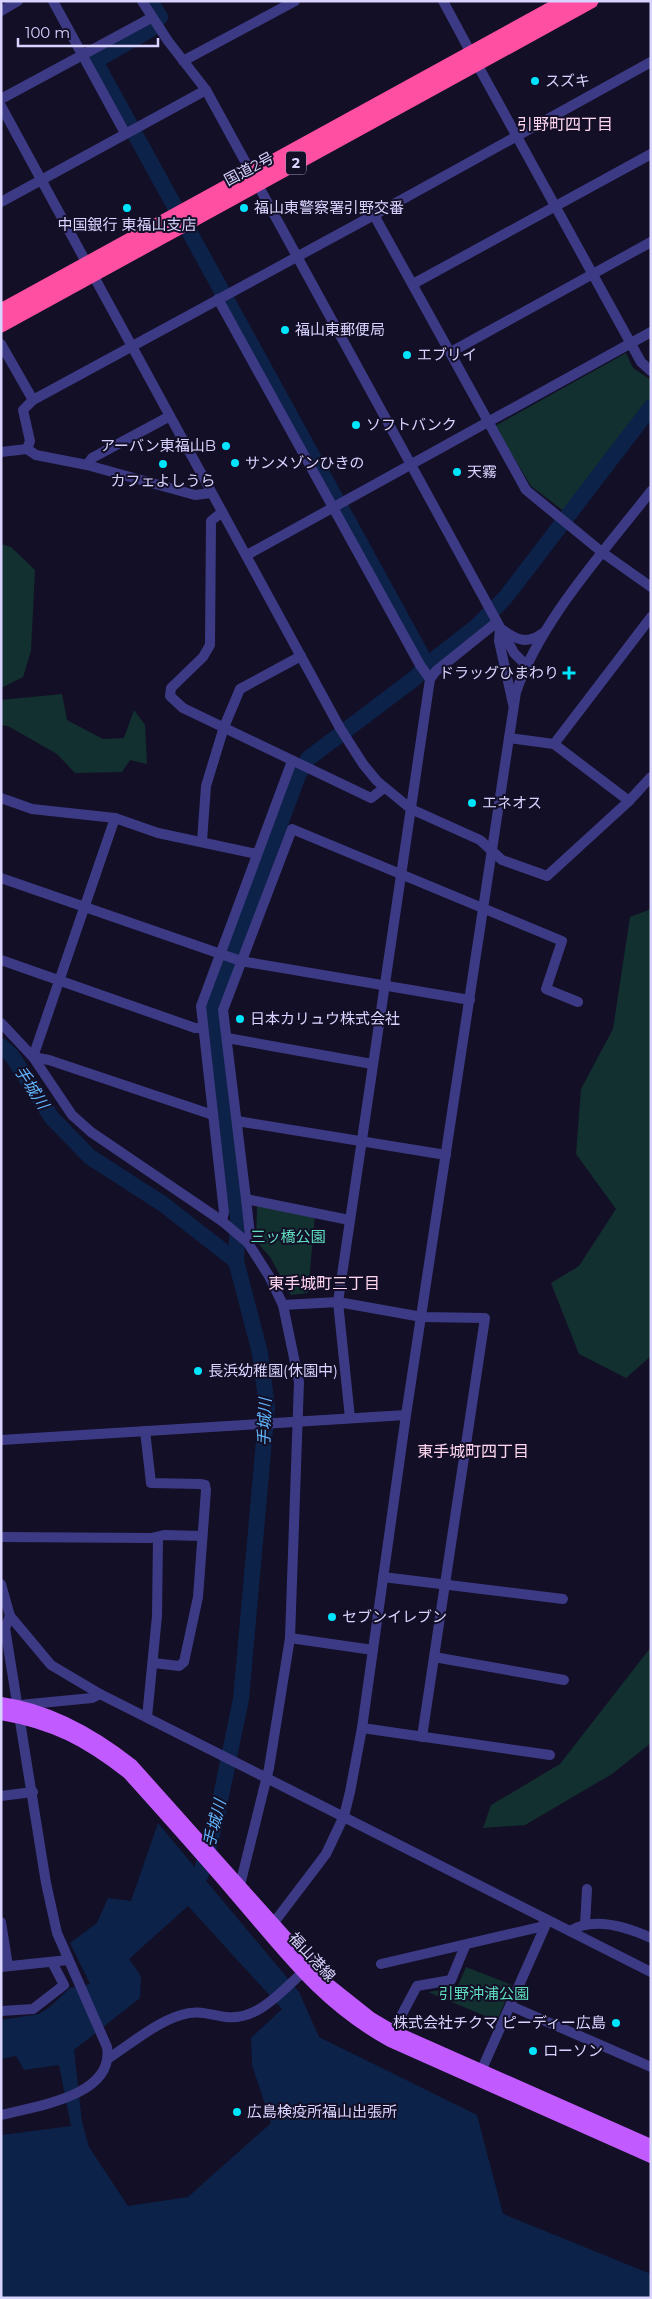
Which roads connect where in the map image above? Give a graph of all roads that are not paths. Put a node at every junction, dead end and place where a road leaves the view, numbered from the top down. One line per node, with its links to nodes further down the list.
1 (18, 1): 8 (street)
2 (53, 1): 10 (street)
3 (142, 1): 9 (street)
4 (296, 1): 12 (street)
5 (443, 1): 11 (street)
6 (566, 1): 11 (highway, 国道2号 / 2)
7 (591, 1): 11 (highway, 国道2号 / 2)
8 (1, 11)
9 (154, 22): 10 (street); 12 (street)
10 (83, 56): 15 (street); 17 (street)
11 (474, 58): 18 (street); 20 (highway, 国道2号 / 2)
12 (183, 61): 14 (street)
13 (651, 62): 18 (street)
14 (206, 90): 17 (street); 20 (street)
15 (1, 99)
16 (1, 106): 21 (street)
17 (130, 130): 21 (street)
18 (516, 137): 23 (street); 24 (street)
19 (651, 154): 23 (street)
20 (256, 179): 26 (street); 27 (highway, 国道2号 / 2)
21 (41, 180): 22 (street); 27 (street)
22 (1, 202)
23 (555, 206): 28 (street); 29 (street)
24 (374, 215): 26 (street); 29 (street)
25 (651, 242): 28 (street)
26 (298, 256): 30 (street); 44 (street)
27 (90, 269): 31 (highway, 国道2号 / 2); 32 (highway, 国道2号 / 2); 36 (street)
28 (593, 274): 35 (street); 37 (street)
29 (413, 284): 37 (street)
30 (223, 297): 36 (street); 48 (street)
31 (1, 311)
32 (1, 324)
33 (651, 332): 35 (street)
34 (1, 344): 39 (street)
35 (631, 344): 38 (street); 41 (street)
36 (132, 346): 39 (street); 40 (street)
37 (450, 352): 41 (street)
38 (651, 371)
39 (32, 400): 42 (street)
40 (170, 416): 45 (street); 47 (street)
41 (488, 424): 44 (street); 50 (street)
42 (27, 449): 43 (street); 45 (street)
43 (1, 452)
44 (411, 464): 48 (street); 53 (street)
45 (88, 465): 47 (street)
46 (651, 491): 50 (street)
47 (211, 493): 49 (street)
48 (337, 505): 51 (street); 58 (street)
49 (222, 512): 51 (street); 60 (street)
50 (603, 553): 52 (street); 55 (street)
51 (247, 555): 56 (street)
52 (651, 587)
53 (495, 618): 55 (street); 57 (street); 58 (street); 59 (street)
54 (651, 618): 62 (street)
55 (543, 633): 57 (street)
56 (301, 656): 60 (street); 65 (street)
57 (526, 665): 59 (street)
58 (425, 673): 68 (street)
59 (514, 707): 61 (street)
60 (224, 727): 63 (street); 70 (street)
61 (509, 738): 62 (street); 71 (street)
62 (554, 744): 67 (street)
63 (294, 762): 65 (street); 72 (street)
64 (650, 778): 67 (street)
65 (384, 788): 68 (street)
66 (1, 798): 69 (street)
67 (629, 801): 71 (street)
68 (411, 809): 71 (street); 73 (street)
69 (115, 818): 70 (street); 75 (street)
70 (202, 841): 72 (street)
71 (492, 850): 76 (street)
72 (257, 854): 77 (street)
73 (401, 875): 76 (street); 79 (street); 81 (street)
74 (1, 878): 75 (street)
75 (85, 906): 77 (street); 80 (street)
76 (483, 908): 82 (street); 83 (street)
77 (221, 954): 79 (street); 85 (street)
78 (1, 960): 80 (street)
79 (239, 961): 81 (street); 86 (street)
80 (59, 980): 85 (street); 87 (street)
81 (385, 985): 82 (street); 88 (street)
82 (470, 1000): 92 (street)
83 (578, 1002)
84 (1, 1023): 87 (street)
85 (203, 1028): 89 (street)
86 (227, 1038): 88 (street); 90 (street)
87 (33, 1057): 89 (street); 95 (street)
88 (372, 1064): 91 (street)
89 (213, 1115): 95 (street)
90 (237, 1121): 91 (street); 93 (street)
91 (361, 1141): 92 (street); 94 (street)
92 (446, 1155): 99 (street)
93 (246, 1199): 94 (street); 96 (street)
94 (349, 1220): 97 (street)
95 (226, 1224): 96 (street)
96 (247, 1242): 98 (street)
97 (338, 1302): 98 (street); 99 (street); 101 (street)
98 (283, 1305): 102 (street)
99 (422, 1317): 100 (street); 110 (street)
100 (406, 1415): 101 (street); 108 (street)
101 (350, 1418): 102 (street)
102 (297, 1422): 103 (street); 113 (street)
103 (144, 1431): 104 (street); 105 (street)
104 (1, 1440)
105 (202, 1536): 107 (street); 116 (street)
106 (1, 1537): 107 (street)
107 (158, 1537): 116 (street)
108 (383, 1577): 110 (street); 114 (street)
109 (1, 1584): 112 (street)
110 (444, 1584): 111 (street); 115 (street)
111 (563, 1599)
112 (10, 1616): 118 (street); 120 (street)
113 (290, 1638): 114 (street); 126 (street)
114 (373, 1650): 123 (street)
115 (434, 1657): 117 (street); 124 (street)
116 (154, 1664): 122 (street)
117 (564, 1680)
118 (100, 1694): 120 (street); 122 (street)
119 (1, 1703): 120 (main road, 福山港線)
120 (20, 1711): 121 (main road, 福山港線); 127 (street); 130 (main road, 福山港線)
121 (1, 1714)
122 (148, 1717): 126 (street)
123 (362, 1728): 124 (street); 129 (street)
124 (422, 1737): 125 (street)
125 (550, 1755)
126 (263, 1776): 129 (street); 130 (street)
127 (33, 1792): 128 (street); 139 (street)
128 (1, 1796)
129 (344, 1816): 132 (street); 135 (street)
130 (236, 1886): 135 (main road, 福山港線)
131 (587, 1889): 134 (street)
132 (548, 1921): 136 (street); 138 (street); 145 (street)
133 (1, 1922): 142 (street)
134 (585, 1925): 136 (street); 137 (street)
135 (270, 1927): 144 (main road, 福山港線); 147 (main road, 福山港線)
136 (570, 1932): 143 (street)
137 (651, 1938)
138 (465, 1946): 141 (street); 147 (street)
139 (68, 1960): 140 (street); 148 (street)
140 (52, 1962): 142 (street); 146 (street)
141 (381, 1964)
142 (4, 1967)
143 (651, 1972)
144 (299, 1976): 148 (street); 153 (main road, 福山港線)
145 (511, 2006): 149 (street); 150 (street)
146 (1, 2011)
147 (393, 2031): 150 (main road, 福山港線)
148 (109, 2058): 151 (street)
149 (651, 2067)
150 (482, 2069): 152 (main road, 福山港線)
151 (1, 2115)
152 (651, 2145)
153 (651, 2156)

